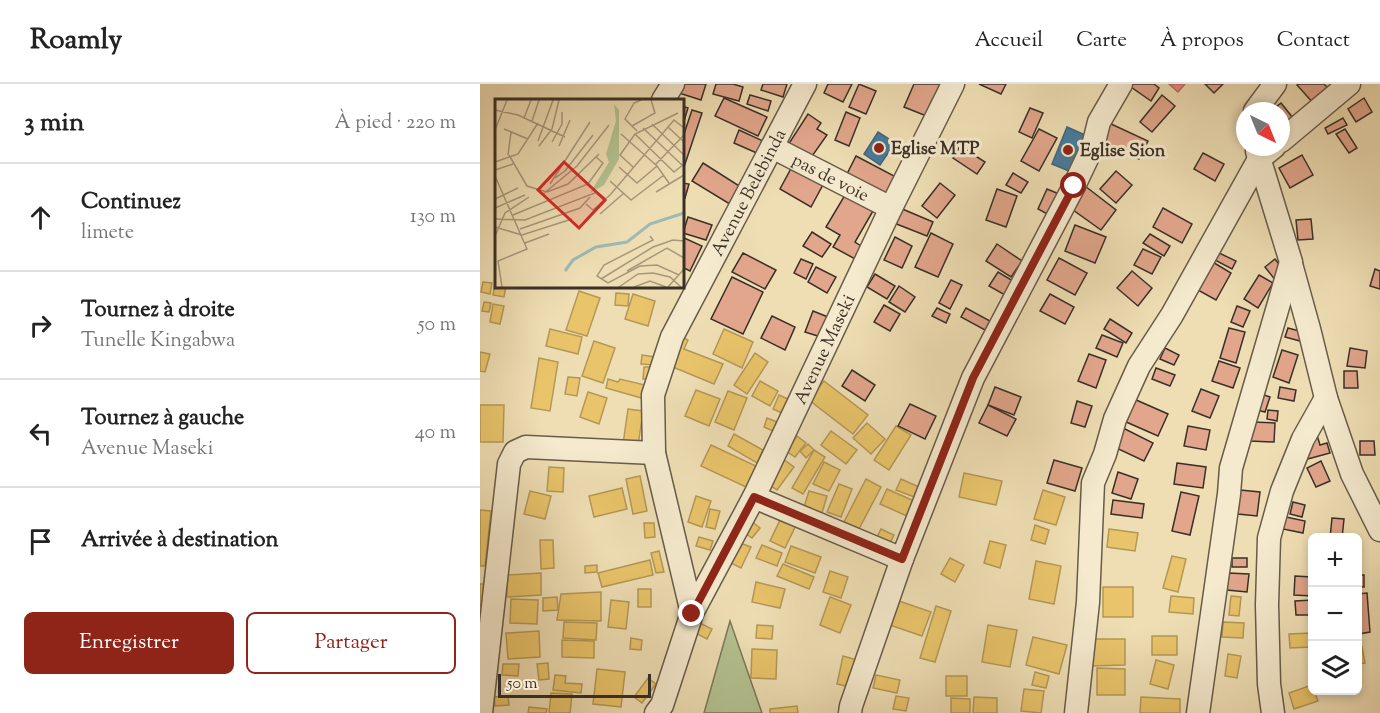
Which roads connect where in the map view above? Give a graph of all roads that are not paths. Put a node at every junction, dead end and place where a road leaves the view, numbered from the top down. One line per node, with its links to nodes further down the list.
1 (673, 84): 7 (street)
2 (805, 84): 10 (street, Avenue Belebinda)
3 (953, 84): 13 (street, Avenue Maseki)
4 (1120, 84): 19 (street)
5 (1275, 84): 8 (street)
6 (1349, 84): 9 (street)
7 (664, 99)
8 (1262, 102)
9 (1290, 133)
10 (772, 147): 13 (street, pas de voie); 16 (street, Avenue Belebinda)
11 (1260, 156): 24 (street)
12 (1264, 156): 14 (street)
13 (891, 208): 17 (street, Avenue Maseki)
14 (1291, 262): 15 (street); 25 (street)
15 (1326, 398): 18 (street); 26 (street)
16 (654, 453): 20 (street, Avenue Belebinda); 21 (street)
17 (754, 497): 19 (street); 20 (street, Avenue Maseki)
18 (1380, 530)
19 (902, 559): 23 (street)
20 (692, 614): 22 (street, Avenue Maseki)
21 (481, 713)
22 (656, 713)
23 (850, 713)
24 (1077, 713)
25 (1198, 713)
26 (1273, 713)

